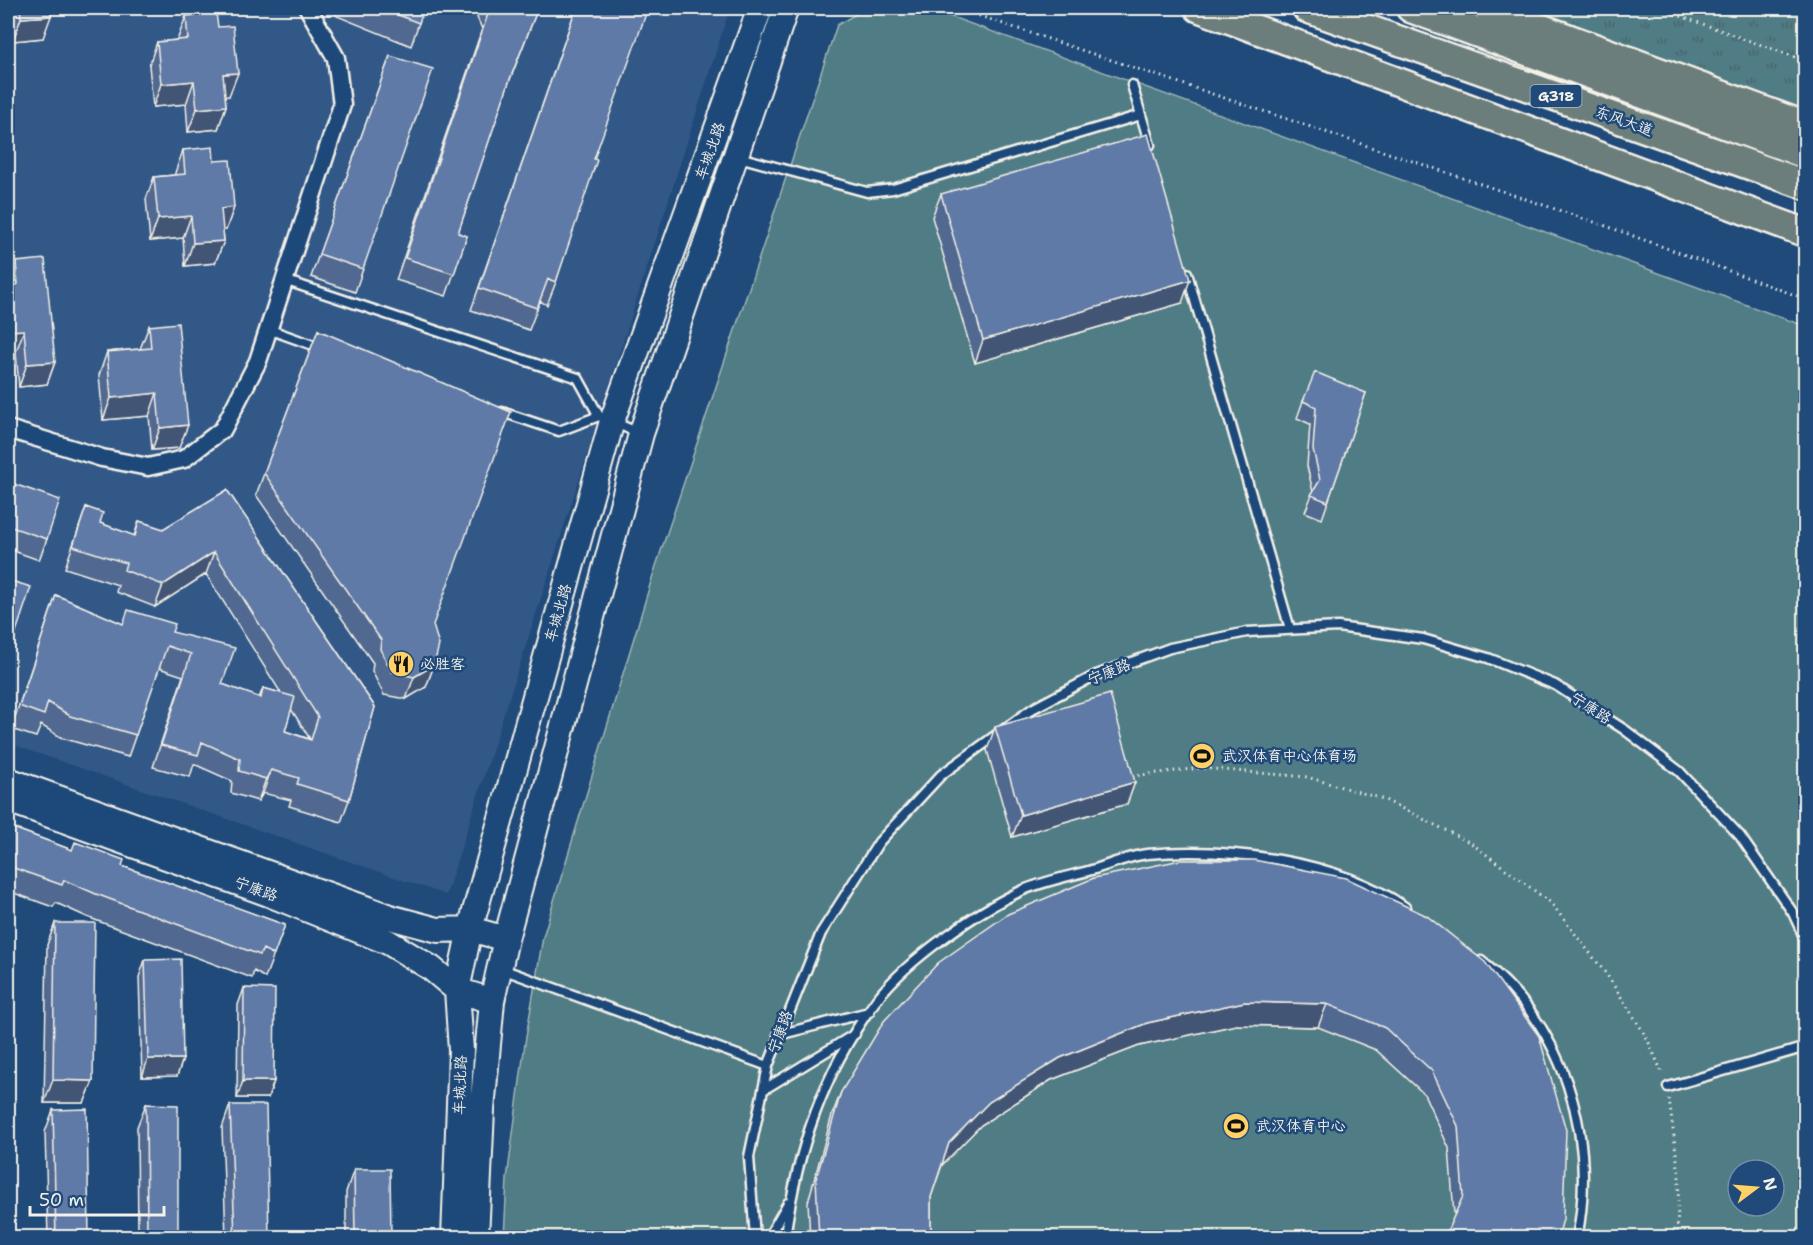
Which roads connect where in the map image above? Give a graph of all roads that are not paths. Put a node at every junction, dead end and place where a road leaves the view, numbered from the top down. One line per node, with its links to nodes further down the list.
1 (308, 8): 17 (street)
2 (760, 8): 21 (main road, 车城北路)
3 (786, 8): 13 (main road, 车城北路)
4 (1199, 8): 15 (main road)
5 (1307, 8): 14 (highway, 东风大道 / G318)
6 (1411, 8): 12 (highway, G318)
7 (1487, 8): 10 (main road)
8 (1132, 85): 9 (lane)
9 (1141, 115): 11 (lane); 13 (lane)
10 (1806, 126)
11 (1151, 150)
12 (1806, 154)
13 (736, 156): 23 (main road, 车城北路)
14 (1806, 185)
15 (1806, 233)
16 (1184, 264): 24 (lane)
17 (284, 280): 18 (street); 21 (lane)
18 (267, 329): 19 (lane); 22 (street)
19 (334, 352)
20 (492, 408): 21 (lane)
21 (605, 419): 23 (lane); 28 (main road, 车城北路)
22 (8, 429)
23 (641, 434): 29 (main road, 车城北路)
24 (1290, 630): 30 (lane, 宁康路); 37 (lane, 宁康路)
25 (8, 780): 28 (main road)
26 (8, 800): 33 (main road, 宁康路)
27 (1415, 914): 35 (lane)
28 (470, 929): 29 (main road); 33 (main road, 车城北路)
29 (506, 939): 32 (main road, 车城北路)
30 (1806, 941)
31 (1476, 958): 48 (lane)
32 (501, 968): 34 (main road, 车城北路); 39 (lane, 宁康路)
33 (457, 990): 34 (main road, 宁康路); 43 (main road, 车城北路)
34 (492, 1001): 44 (main road, 车城北路)
35 (869, 1012): 36 (lane); 37 (lane)
36 (856, 1032): 41 (lane); 42 (lane)
37 (778, 1035): 39 (lane, 宁康路)
38 (1806, 1047): 40 (lane)
39 (768, 1066): 41 (lane)
40 (1668, 1087)
41 (763, 1090): 45 (lane)
42 (790, 1200): 46 (lane); 47 (lane)
43 (454, 1238)
44 (476, 1238)
45 (755, 1238)
46 (768, 1238)
47 (785, 1238)
48 (1577, 1238)

